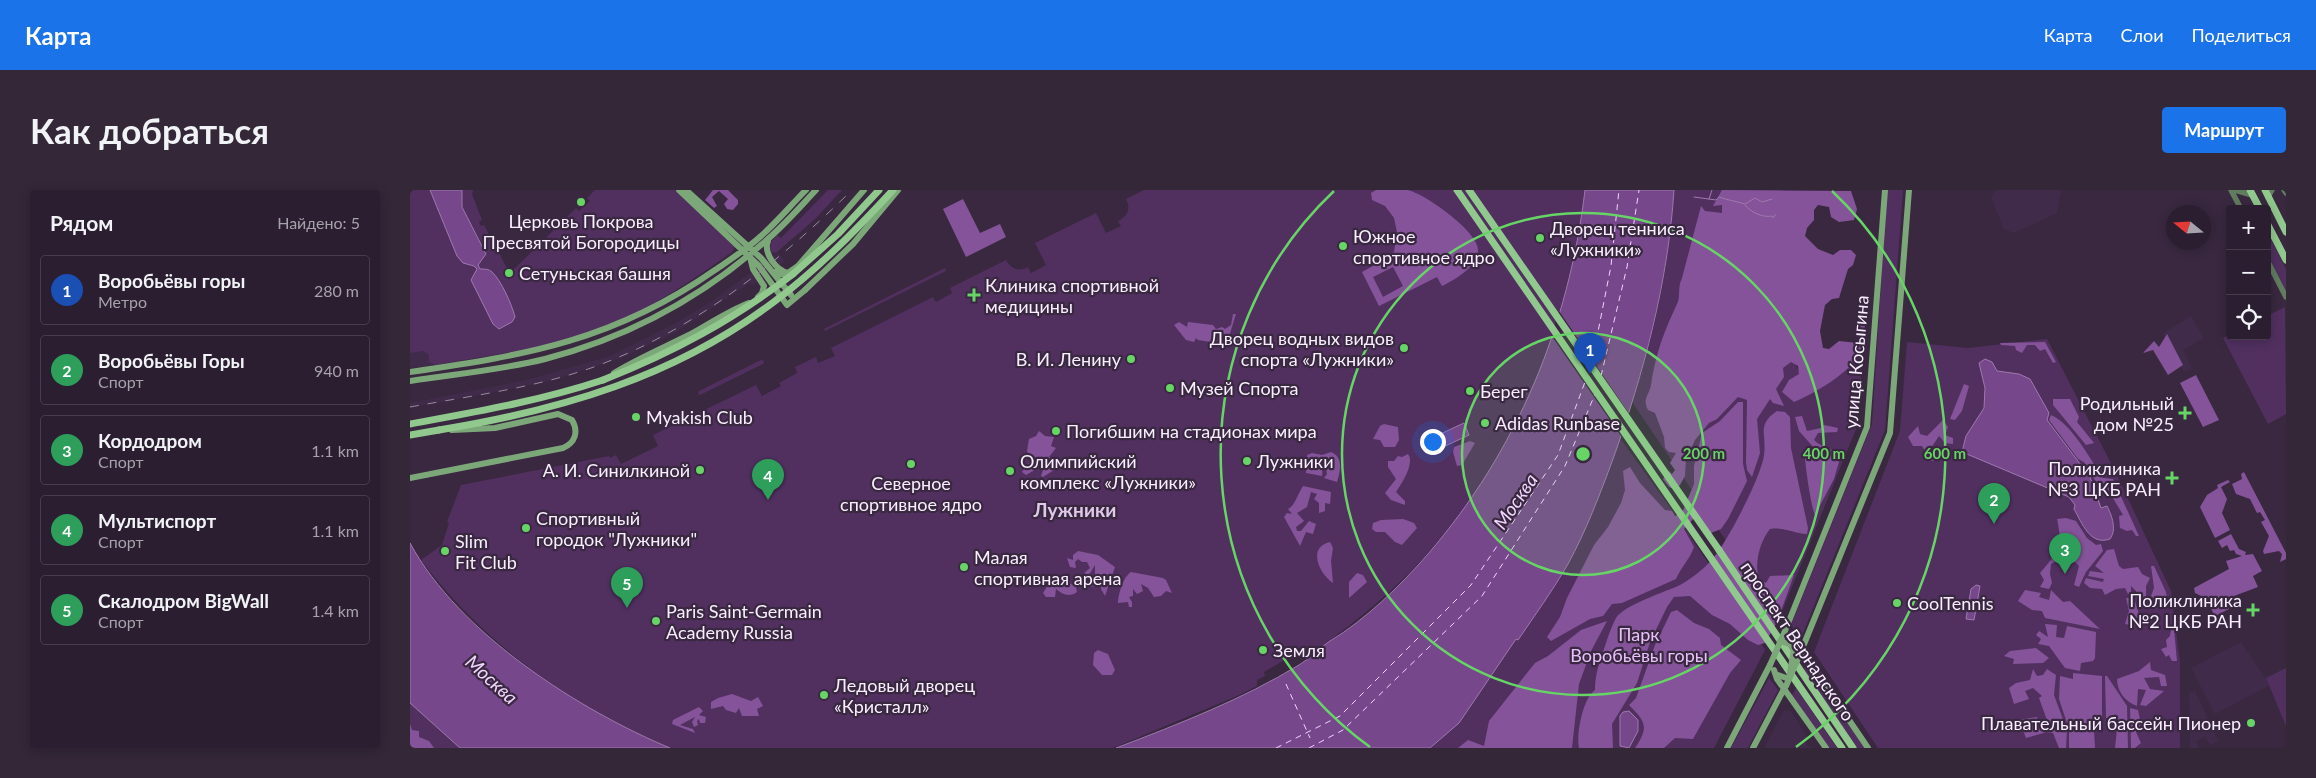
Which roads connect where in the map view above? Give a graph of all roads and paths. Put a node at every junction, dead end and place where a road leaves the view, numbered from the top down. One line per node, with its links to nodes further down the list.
1 (678, 190): 23 (main road)
2 (686, 190): 23 (main road)
3 (806, 190): 23 (main road)
4 (816, 190): 22 (main road)
5 (864, 190): 28 (main road)
6 (879, 190): 32 (main road, bridge)
7 (893, 190): 35 (main road, bridge)
8 (898, 190): 30 (main road, bridge)
9 (1457, 190): 46 (main road, проспект Вернадского)
10 (1469, 190): 47 (main road, проспект Вернадского, bridge)
11 (1885, 190): 38 (main road, улица Косыгина, bridge)
12 (1909, 190): 39 (main road)
13 (2233, 190): 16 (street); 18 (street)
14 (2284, 190): 17 (street)
15 (2268, 192): 21 (main road)
16 (2252, 193): 19 (main road)
17 (2286, 194)
18 (2239, 205)
19 (2258, 205)
20 (2271, 231): 25 (main road)
21 (2286, 232)
22 (771, 236): 24 (main road); 28 (main road)
23 (745, 248): 24 (main road); 31 (main road)
24 (751, 255): 27 (main road); 30 (main road); 32 (main road); 33 (main road)
25 (2286, 260)
26 (2271, 268): 29 (street)
27 (773, 272): 28 (main road); 30 (main road)
28 (791, 272)
29 (2286, 297)
30 (790, 302)
31 (410, 372)
32 (603, 380): 34 (main road)
33 (410, 381)
34 (410, 424)
35 (439, 430): 36 (main road); 37 (main road, bridge)
36 (410, 435)
37 (410, 478)
38 (1780, 641): 39 (main road, bridge); 40 (main road, улица Косыгина, bridge); 41 (main road, bridge)
39 (1800, 653): 41 (main road, bridge); 48 (main road)
40 (1774, 670): 41 (main road, bridge); 42 (main road); 43 (main road)
41 (1789, 679): 42 (main road, bridge)
42 (1785, 687): 44 (main road); 45 (main road)
43 (1728, 748)
44 (1753, 748)
45 (1826, 748)
46 (1842, 748)
47 (1853, 748)
48 (1868, 748)

